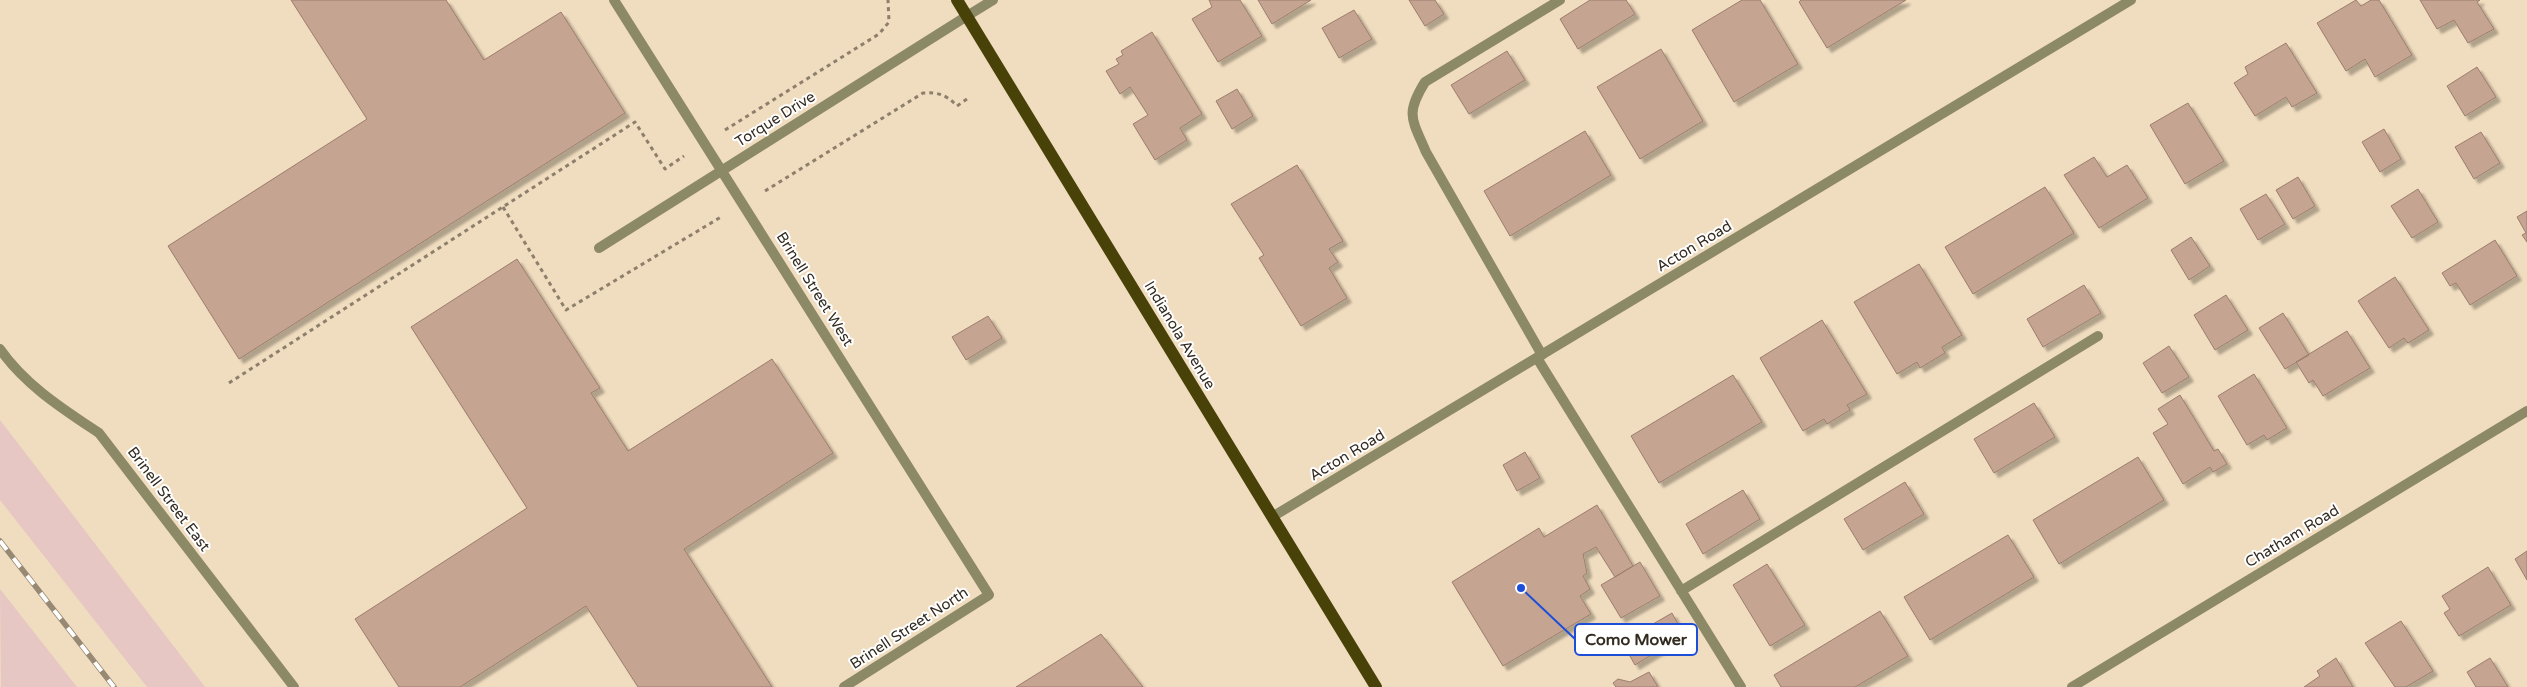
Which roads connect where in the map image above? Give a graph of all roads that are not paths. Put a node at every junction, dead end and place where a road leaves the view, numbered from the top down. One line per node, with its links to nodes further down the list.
1 (614, 0): 7 (street, Brinell Street West)
2 (957, 0): 6 (main road, Indianola Avenue)
3 (993, 0): 6 (street, Torque Drive)
4 (1560, 0): 11 (street)
5 (2131, 0): 11 (street, Acton Road)
6 (967, 16): 7 (street, Torque Drive); 13 (main road, Indianola Avenue)
7 (722, 169): 8 (street, Torque Drive); 15 (street, Brinell Street West)
8 (599, 248)
9 (2098, 336): 14 (street)
10 (0, 350): 16 (street, Brinell Street East)
11 (1539, 357): 13 (street, Acton Road); 14 (street)
12 (2527, 411): 20 (street, Chatham Road)
13 (1272, 517): 18 (main road, Indianola Avenue)
14 (1681, 590): 19 (street)
15 (989, 594): 17 (street, Brinell Street North)
16 (294, 687)
17 (844, 687)
18 (1376, 687)
19 (1741, 687)
20 (2072, 687)

